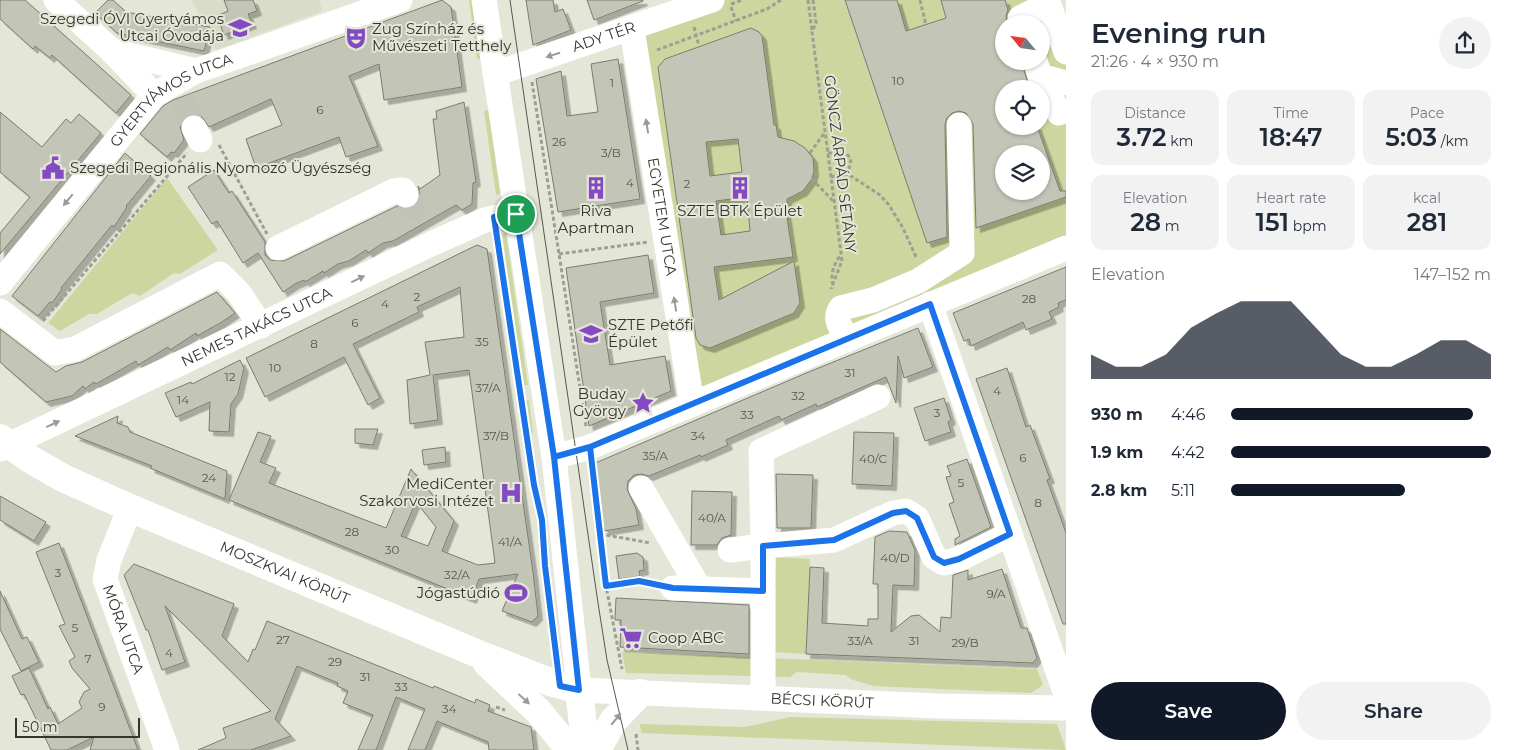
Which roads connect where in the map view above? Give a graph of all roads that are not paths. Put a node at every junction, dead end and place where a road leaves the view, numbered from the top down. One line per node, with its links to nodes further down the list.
1 (56, 0): 8 (street)
2 (400, 0): 12 (street, GYERTYÁMOS UTCA)
3 (484, 0): 13 (street)
4 (721, 2): 7 (street, ADY TÉR)
5 (1048, 2): 6 (street); 9 (street)
6 (1025, 15)
7 (632, 29): 13 (street, ADY TÉR, one-way to 13); 28 (street, EGYETEM UTCA, one-way to 7)
8 (112, 51): 12 (street); 15 (street)
9 (1066, 52)
10 (1038, 70): 16 (street)
11 (1040, 70): 14 (street)
12 (196, 71): 15 (street, GYERTYÁMOS UTCA)
13 (495, 74): 19 (street)
14 (1066, 83)
15 (170, 92): 22 (street, GYERTYÁMOS UTCA, one-way to 22)
16 (1059, 114)
17 (959, 125): 26 (street)
18 (406, 195): 20 (street)
19 (505, 215): 25 (street, NEMES TAKÁCS UTCA, one-way to 19); 30 (street)
20 (271, 238)
21 (1066, 248): 23 (street)
22 (0, 283)
23 (930, 304): 26 (street); 33 (street)
24 (0, 311): 25 (street)
25 (261, 326): 29 (street, NEMES TAKÁCS UTCA, one-way to 25)
26 (849, 338): 28 (street)
27 (878, 398): 34 (street)
28 (692, 404): 30 (street)
29 (3, 444): 32 (main road, MOSZKVAI KÖRÚT)
30 (554, 457): 40 (street)
31 (641, 488): 37 (street)
32 (130, 508): 39 (main road, MOSZKVAI KÖRÚT); 45 (street, MÓRA UTCA)
33 (1010, 534): 34 (street); 42 (street)
34 (763, 546): 35 (street); 38 (street)
35 (730, 550)
36 (673, 588): 37 (street)
37 (699, 588): 38 (street)
38 (763, 591): 43 (street)
39 (476, 653): 40 (main road, MOSZKVAI KÖRÚT); 46 (main road, one-way to 46)
40 (579, 690): 41 (street, BÉCSI KÖRÚT); 47 (main road)
41 (640, 693): 43 (street, BÉCSI KÖRÚT); 48 (main road, one-way to 41)
42 (1066, 695)
43 (763, 698): 44 (street, BÉCSI KÖRÚT)
44 (1066, 708)
45 (167, 750)
46 (570, 750)
47 (586, 750)
48 (597, 750)

